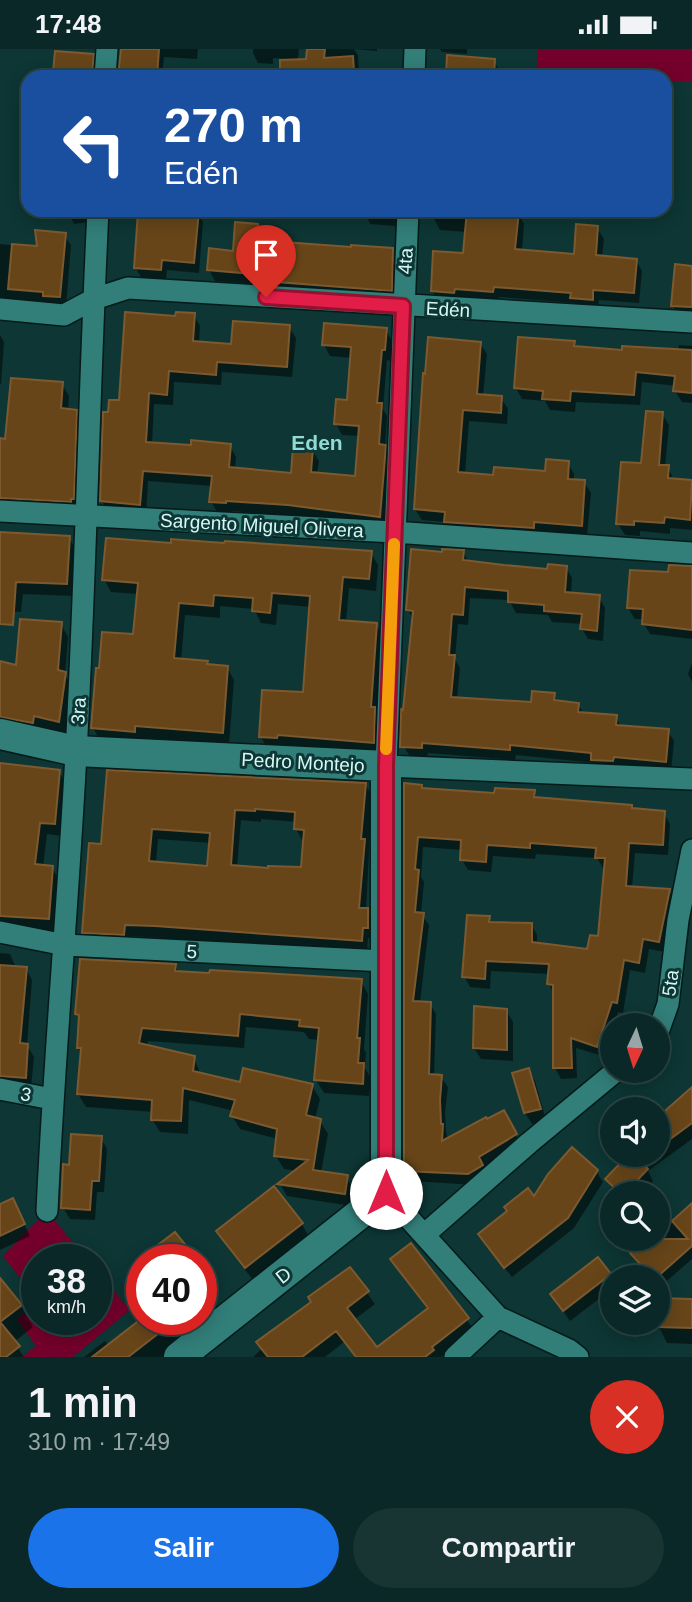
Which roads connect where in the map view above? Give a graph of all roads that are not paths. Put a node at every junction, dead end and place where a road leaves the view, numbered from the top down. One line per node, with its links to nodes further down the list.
1 (107, 49): 3 (street)
2 (415, 49): 4 (street)
3 (106, 70)
4 (414, 70)
5 (98, 217): 7 (street, 3ra)
6 (408, 217): 8 (street, 4ta)
7 (94, 299): 8 (street, Edén); 9 (street, Edén); 12 (street, 3ra)
8 (403, 306): 10 (street, Edén); 13 (street, 4ta)
9 (0, 309)
10 (692, 322)
11 (0, 511): 12 (street, Sargento Miguel Olivera)
12 (87, 515): 13 (street, Sargento Miguel Olivera); 16 (street, 3ra)
13 (394, 532): 14 (street, Sargento Miguel Olivera); 17 (street, 4ta)
14 (692, 553)
15 (0, 734): 16 (street, Pedro Montejo)
16 (76, 751): 17 (street, Pedro Montejo); 21 (street, 3ra)
17 (386, 766): 18 (street, Pedro Montejo); 22 (street, 4ta)
18 (692, 779)
19 (692, 850): 23 (street, 5ta)
20 (0, 932): 21 (street, 5)
21 (65, 945): 22 (street, 5); 26 (street, 3ra)
22 (385, 961): 27 (street, 4ta)
23 (665, 1013)
24 (602, 1083): 29 (street)
25 (0, 1089): 26 (street, 3)
26 (52, 1100): 28 (street, 3ra)
27 (386, 1193): 29 (street); 31 (street, D)
28 (47, 1211)
29 (425, 1234): 30 (street)
30 (498, 1317): 32 (street); 33 (street)
31 (179, 1357)
32 (455, 1357)
33 (578, 1357)

